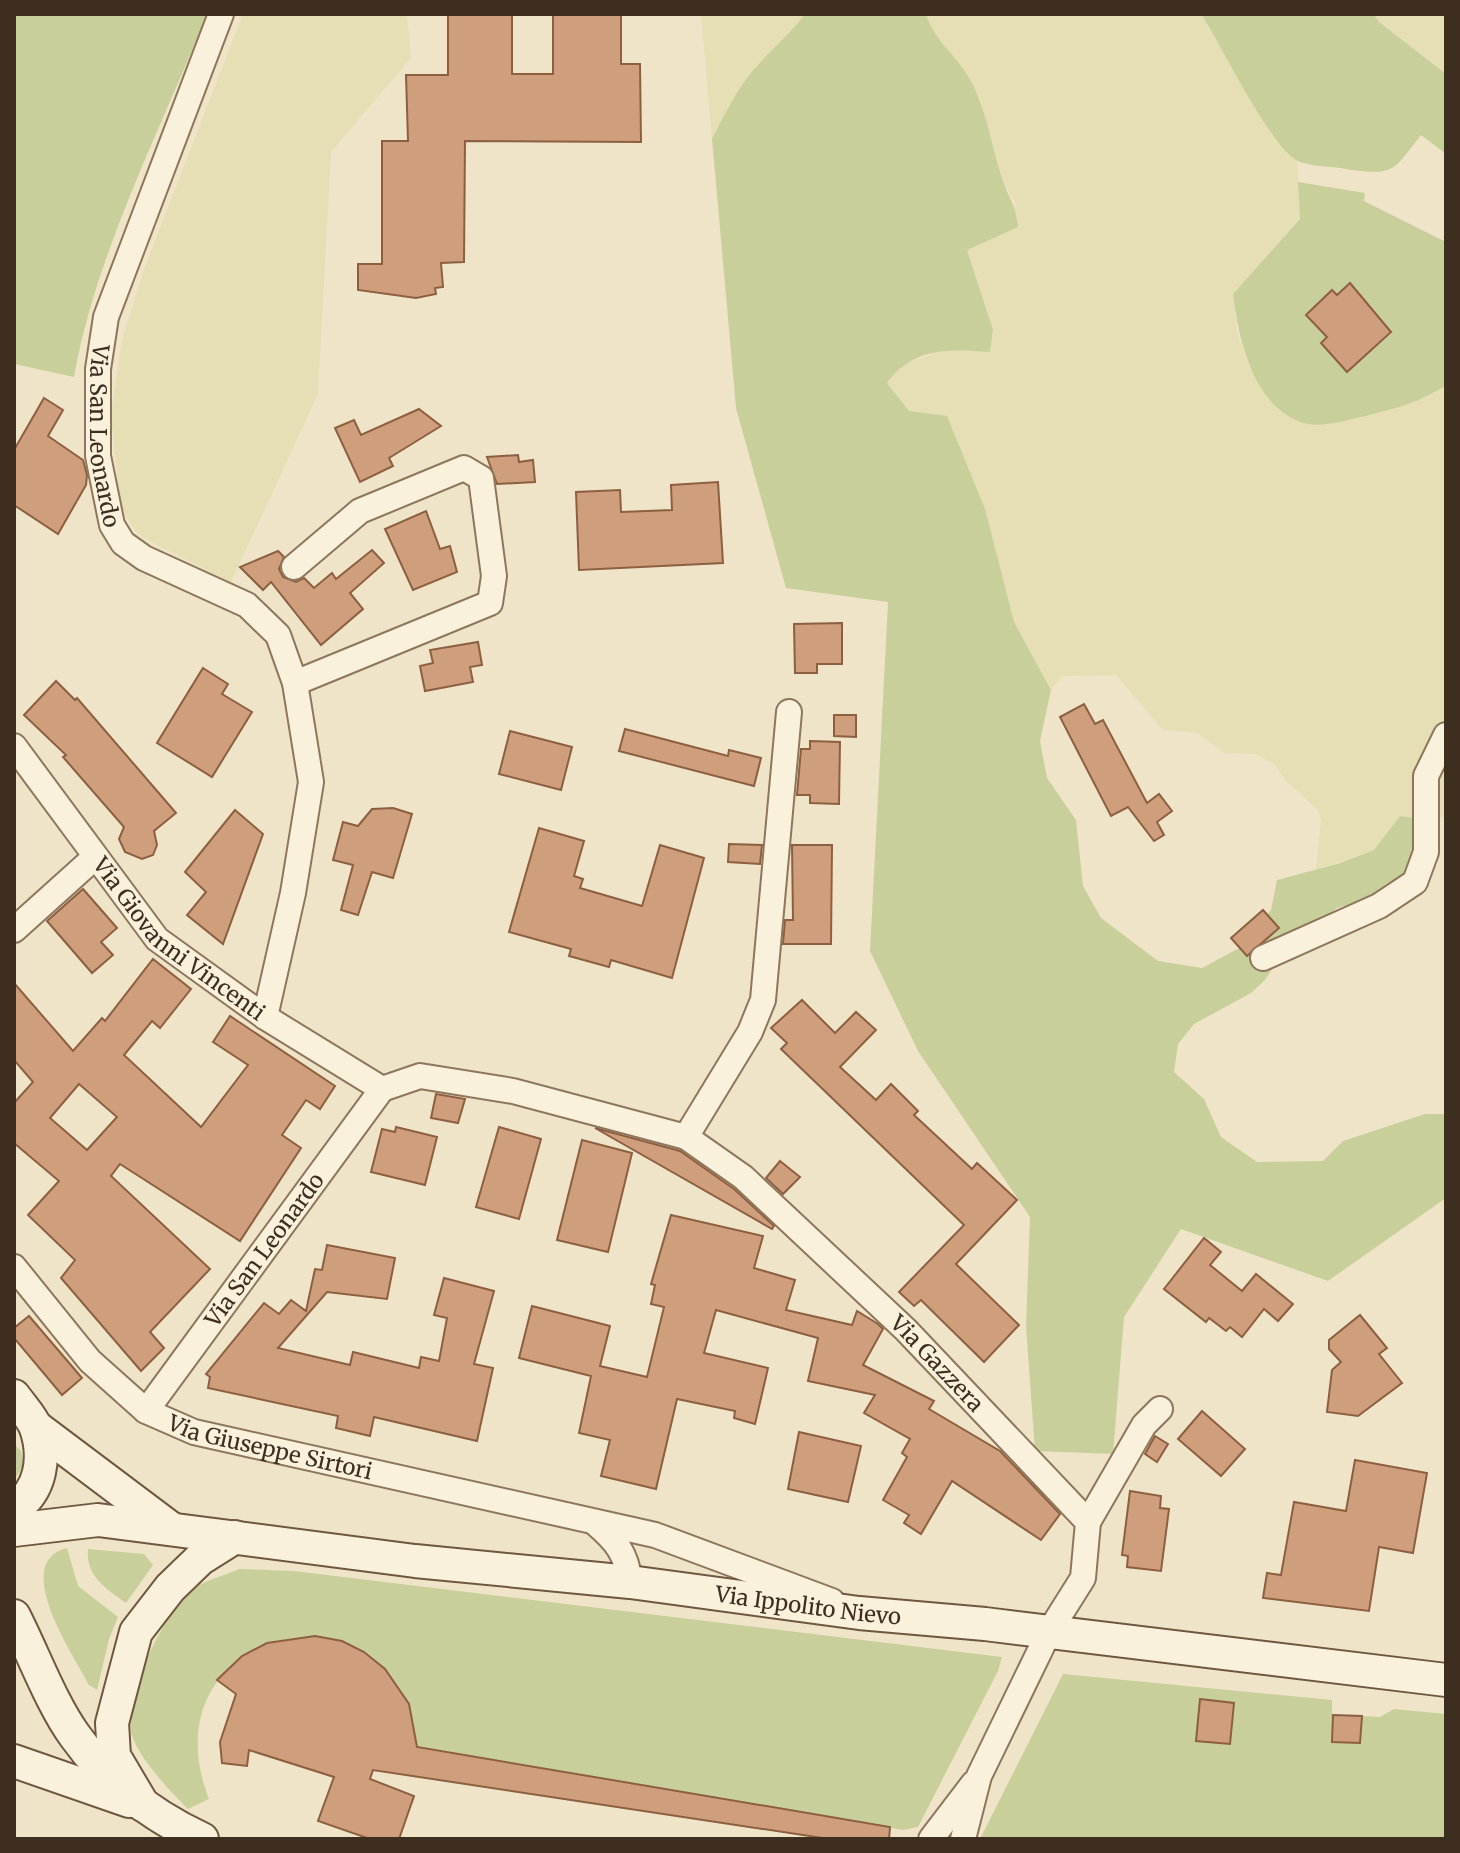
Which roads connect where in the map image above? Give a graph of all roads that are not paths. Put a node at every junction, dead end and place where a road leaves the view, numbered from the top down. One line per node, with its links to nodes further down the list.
1 (221, 14): 3 (street, Via San Leonardo)
2 (294, 567): 3 (street)
3 (295, 683): 10 (street, Via San Leonardo)
4 (789, 712): 12 (street)
5 (1446, 735): 9 (street)
6 (14, 746): 7 (street, Via Giovanni Vincenti)
7 (94, 858): 8 (street); 10 (street, Via Giovanni Vincenti)
8 (14, 930)
9 (1263, 958)
10 (265, 1017): 11 (street, Via Giovanni Vincenti)
11 (382, 1089): 12 (street, Via Gazzera); 16 (street, Via San Leonardo)
12 (686, 1137): 20 (street, Via Gazzera)
13 (14, 1267): 16 (street, Via Giuseppe Sirtori)
14 (14, 1396): 17 (street)
15 (1160, 1409): 20 (street)
16 (146, 1411): 19 (street, Via Giuseppe Sirtori)
17 (36, 1427): 18 (street); 21 (street, Via Ippolito Nievo)
18 (14, 1509)
19 (590, 1519): 24 (street, Via Giuseppe Sirtori); 25 (street, Via Giuseppe Sirtori)
20 (1088, 1522): 27 (street)
21 (171, 1529): 22 (street, Via Ippolito Nievo); 23 (street, Via Ippolito Nievo)
22 (14, 1530)
23 (235, 1537): 24 (street, Via Ippolito Nievo); 33 (street)
24 (630, 1582): 25 (street, Via Ippolito Nievo)
25 (859, 1613): 27 (street, Via Ippolito Nievo)
26 (14, 1616): 29 (street)
27 (1049, 1632): 28 (street, Via Ippolito Nievo); 32 (street)
28 (1446, 1680)
29 (73, 1734): 30 (street); 33 (street)
30 (14, 1749)
31 (14, 1761): 33 (street)
32 (979, 1776): 35 (street); 36 (street)
33 (143, 1805): 34 (street)
34 (202, 1839)
35 (931, 1839)
36 (963, 1839)

